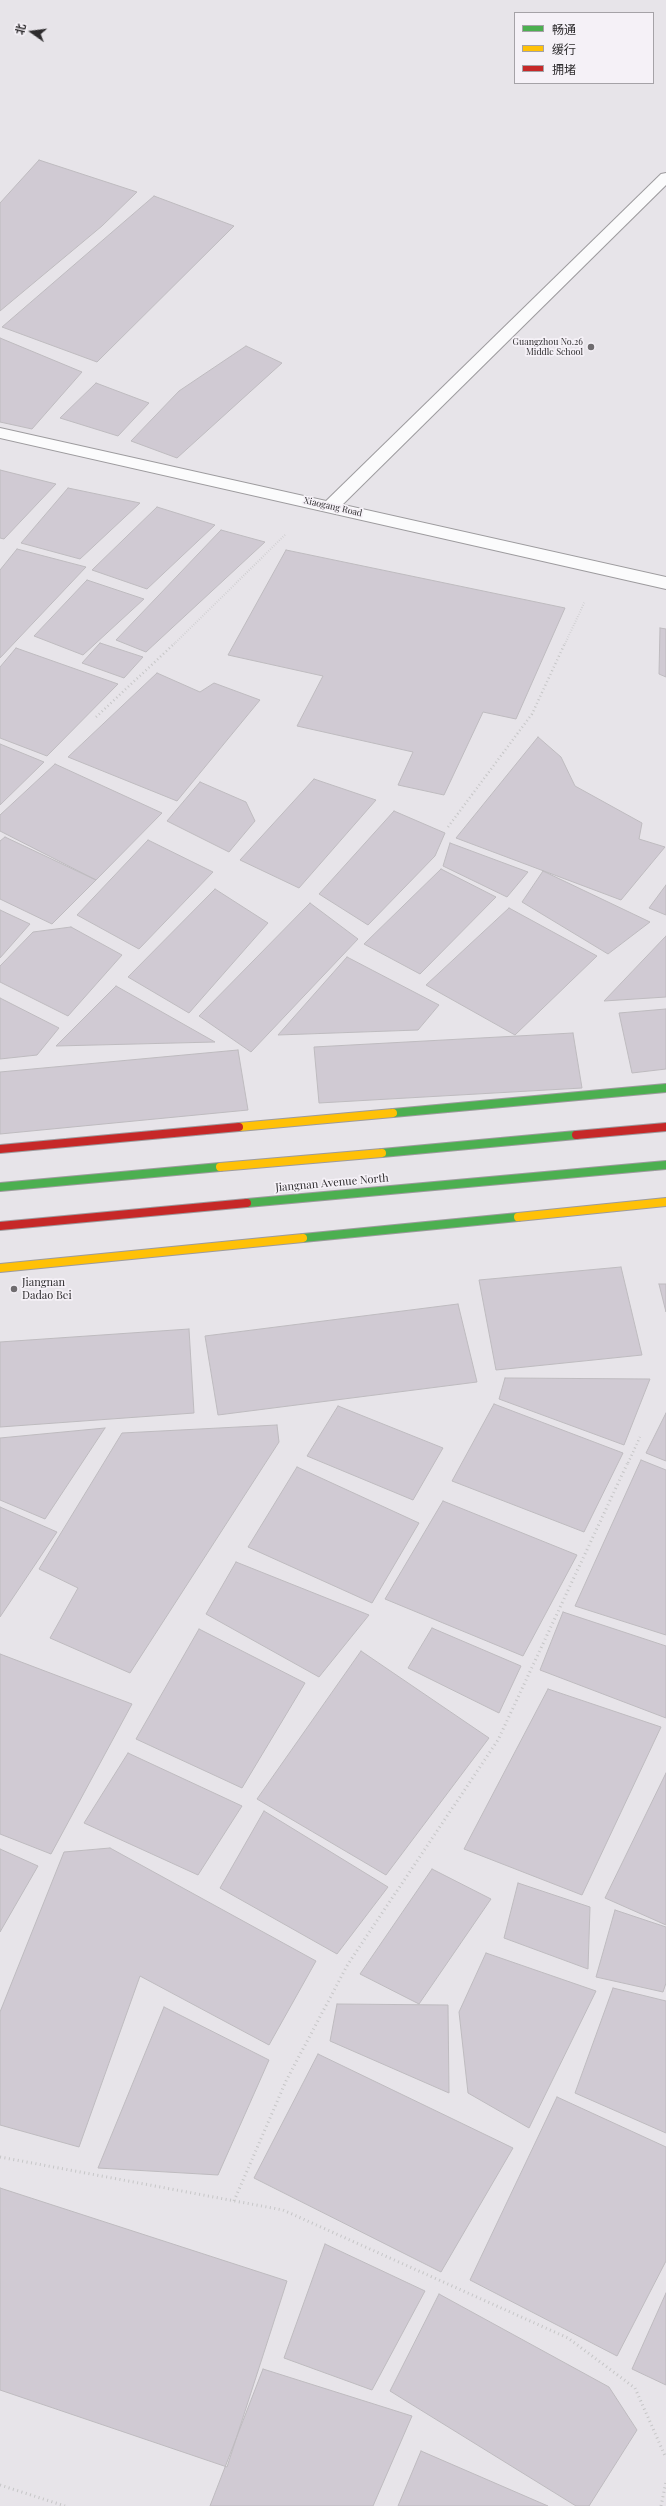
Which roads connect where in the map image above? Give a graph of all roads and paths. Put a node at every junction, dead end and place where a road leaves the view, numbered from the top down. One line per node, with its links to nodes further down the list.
1 (666, 177): 3 (lane)
2 (0, 433): 3 (street, Xiaogang Road)
3 (323, 505): 4 (street, Xiaogang Road); 6 (path)
4 (600, 568): 5 (street, Xiaogang Road); 7 (path)
5 (666, 583)
6 (96, 717)
7 (448, 827)
8 (666, 1088): 10 (main road)
9 (666, 1127): 12 (main road)
10 (0, 1149)
11 (666, 1164): 14 (main road, Jiangnan Avenue North)
12 (0, 1187)
13 (666, 1202): 15 (main road)
14 (0, 1226)
15 (0, 1268)
16 (640, 1437): 18 (path)
17 (0, 2157): 18 (path)
18 (234, 2201): 19 (path)
19 (666, 2458)
20 (666, 2482): 23 (path)
21 (0, 2485): 22 (path)
22 (65, 2506)
23 (662, 2506)

